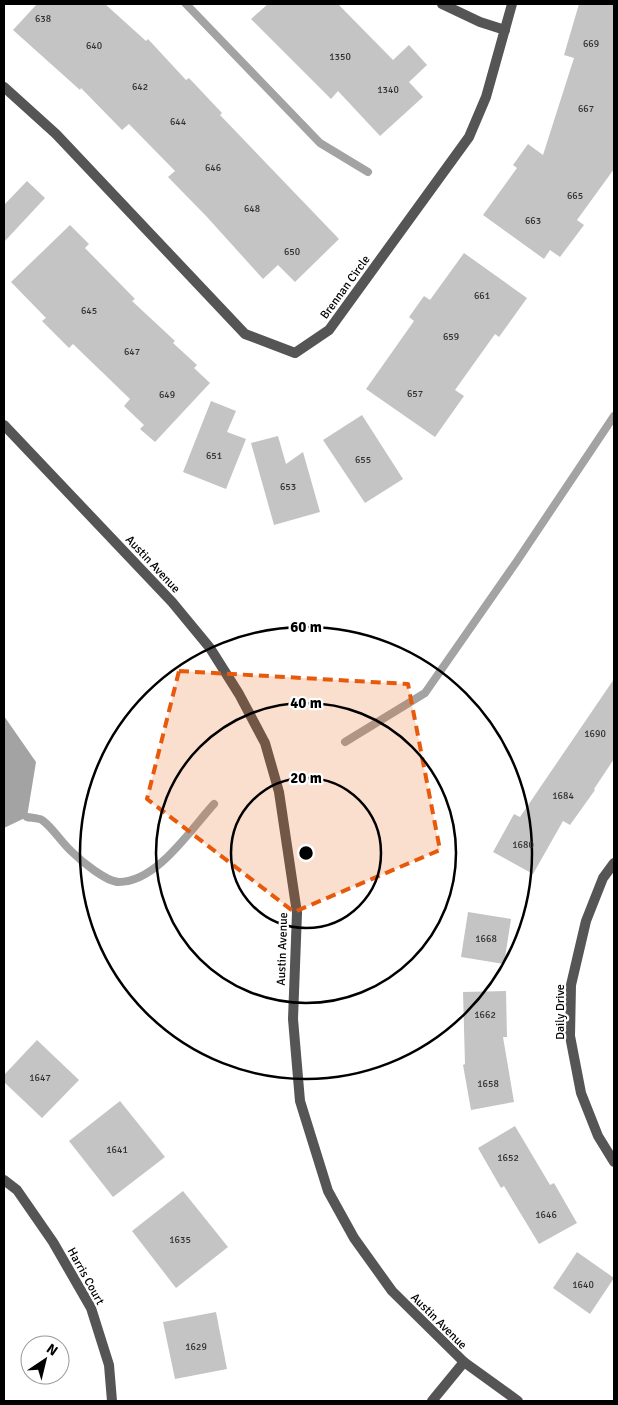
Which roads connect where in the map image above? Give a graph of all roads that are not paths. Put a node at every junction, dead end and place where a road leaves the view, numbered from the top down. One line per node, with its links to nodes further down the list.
1 (442, 4): 3 (street)
2 (512, 4): 3 (street, Brennan Circle)
3 (505, 30): 4 (street, Brennan Circle)
4 (4, 87)
5 (4, 424): 9 (street, Austin Avenue)
6 (614, 863): 7 (street, Daily Drive)
7 (614, 1162)
8 (4, 1180): 10 (street, Harris Court)
9 (464, 1362): 11 (street); 12 (street, Austin Avenue)
10 (112, 1401)
11 (432, 1401)
12 (518, 1401)

